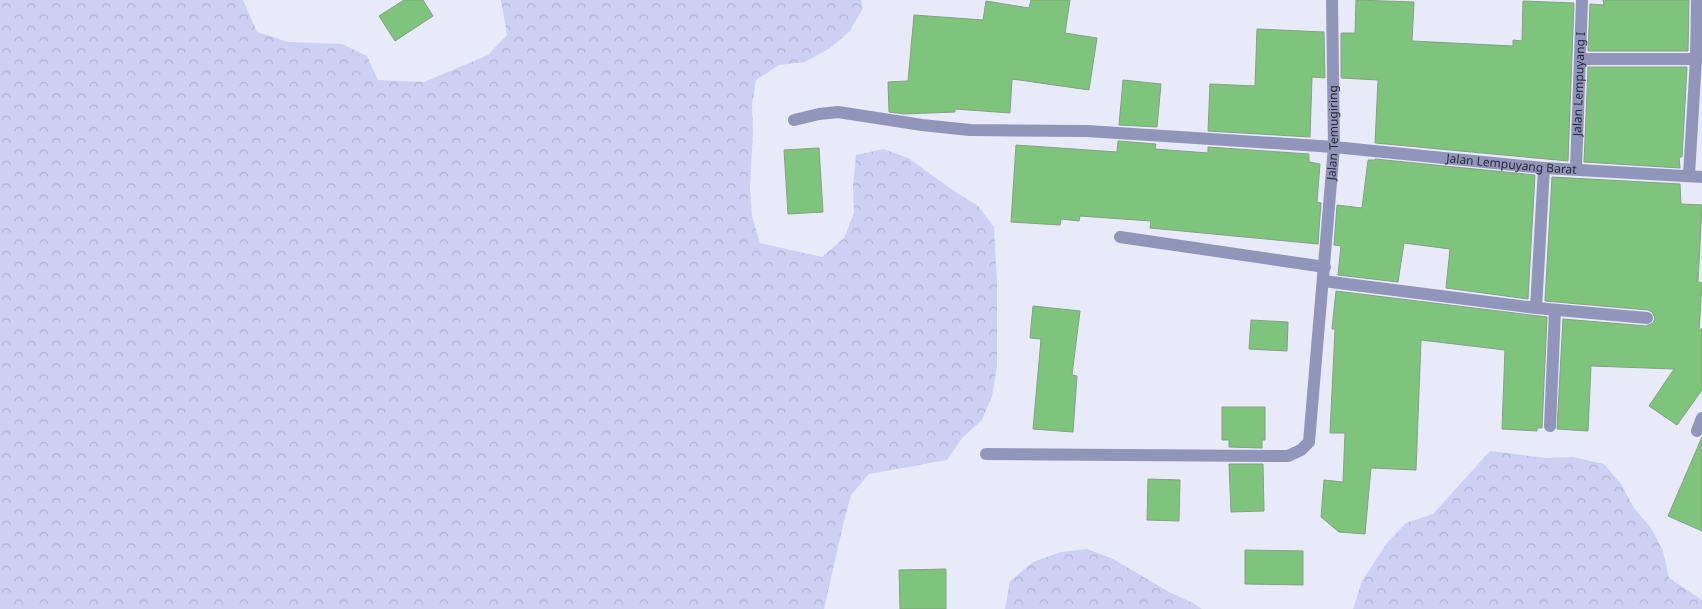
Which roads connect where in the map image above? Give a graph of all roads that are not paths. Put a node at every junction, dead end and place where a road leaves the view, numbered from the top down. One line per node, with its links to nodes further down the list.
1 (1332, 0): 7 (street, Jalan Temugiring)
2 (1582, 0): 5 (street, Jalan Lempuyang I)
3 (1697, 0): 4 (street)
4 (1696, 58): 5 (street); 10 (street)
5 (1580, 59): 9 (street, Jalan Lempuyang I)
6 (794, 120): 7 (street, Jalan Lempuyang Barat)
7 (1334, 147): 8 (street, Jalan Lempuyang Barat); 13 (street, Jalan Temugiring)
8 (1544, 168): 9 (street, Jalan Lempuyang Barat); 15 (street)
9 (1576, 169): 10 (street, Jalan Lempuyang Barat)
10 (1689, 175): 11 (street, Jalan Lempuyang Barat)
11 (1702, 177)
12 (1120, 237): 13 (street)
13 (1325, 267): 14 (street, Jalan Temugiring)
14 (1323, 281): 15 (street); 21 (street, Jalan Temugiring)
15 (1536, 308): 16 (street)
16 (1555, 310): 17 (street); 19 (street)
17 (1647, 318)
18 (1702, 418): 20 (street)
19 (1550, 426)
20 (1697, 431)
21 (986, 454)

